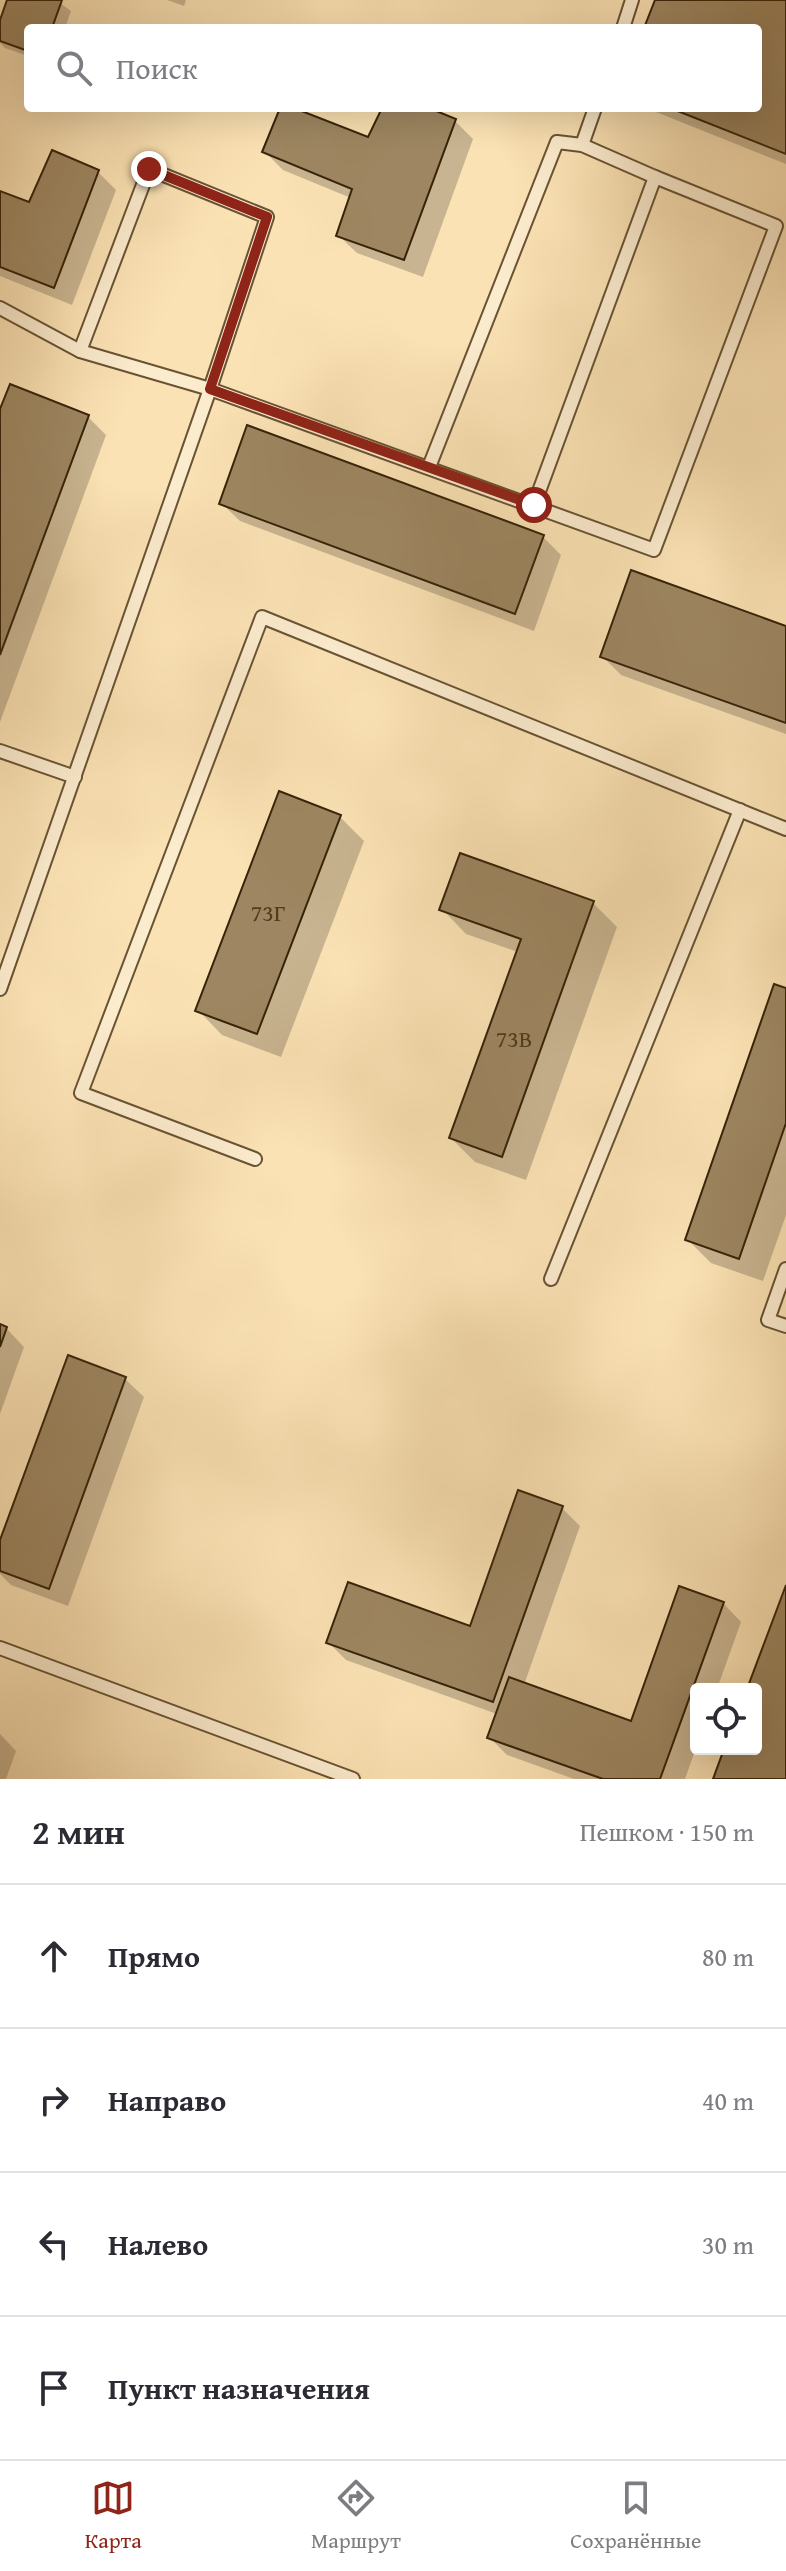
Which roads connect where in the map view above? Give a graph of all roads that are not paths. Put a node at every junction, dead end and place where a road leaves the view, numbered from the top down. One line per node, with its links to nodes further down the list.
1 (632, 0): 2 (lane)
2 (624, 24)
3 (594, 112): 4 (lane)
4 (582, 145): 5 (lane); 9 (lane)
5 (655, 177): 10 (lane); 10 (lane)
6 (0, 308): 7 (lane)
7 (80, 351): 8 (lane); 8 (lane)
8 (210, 389): 9 (lane); 12 (lane)
9 (429, 467): 10 (lane)
10 (534, 505)
11 (0, 751): 12 (lane)
12 (75, 777): 15 (lane)
13 (740, 810): 14 (lane); 16 (lane); 18 (lane)
14 (786, 829)
15 (0, 989)
16 (255, 1159)
17 (786, 1269): 19 (lane)
18 (551, 1279)
19 (786, 1326)
20 (0, 1648): 21 (lane)
21 (353, 1779)

